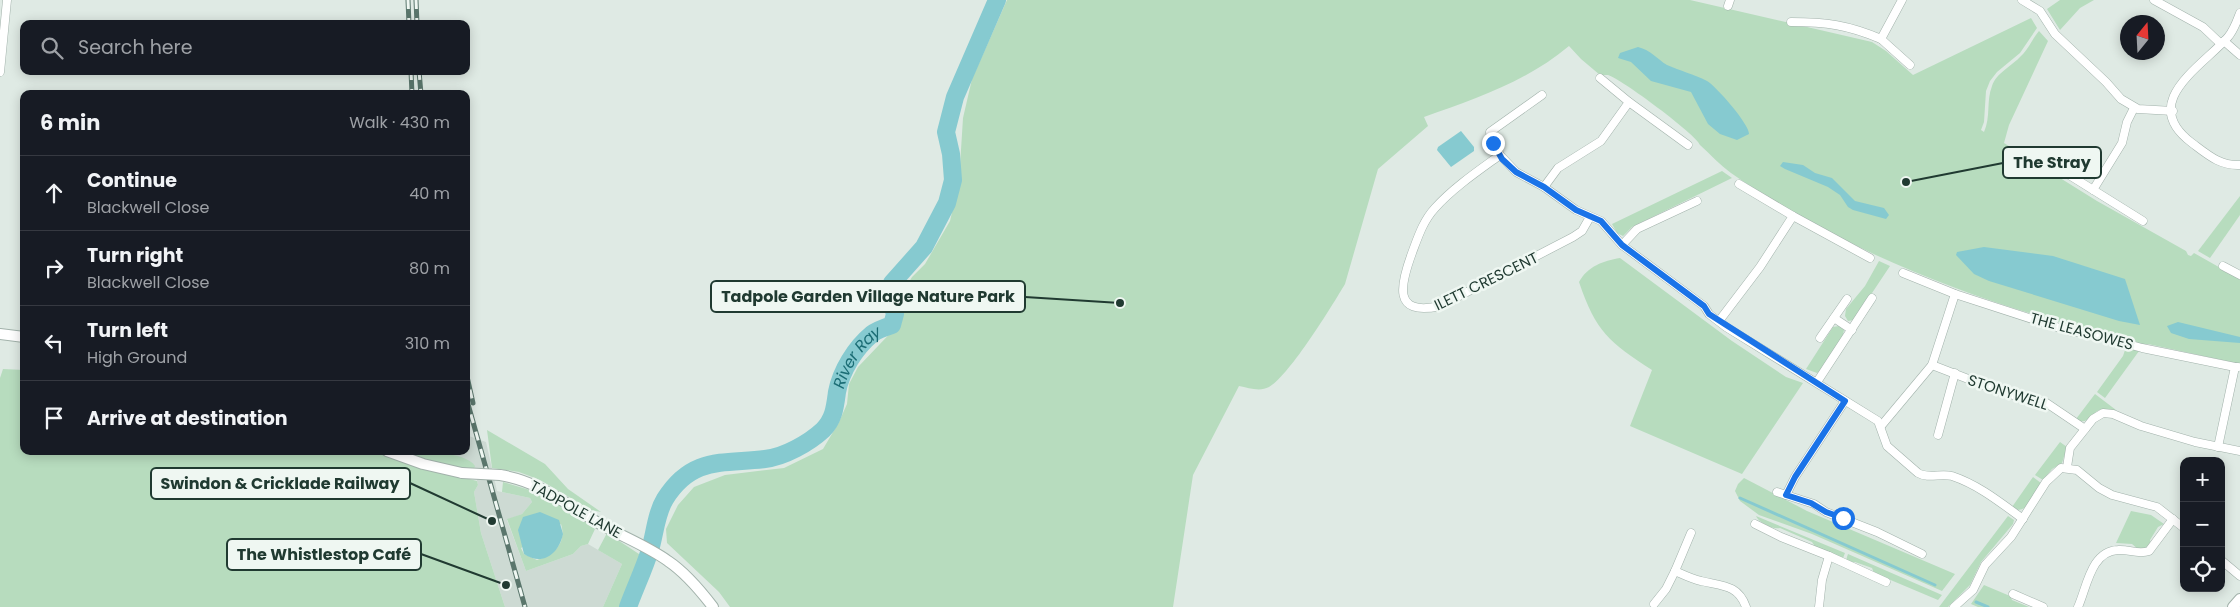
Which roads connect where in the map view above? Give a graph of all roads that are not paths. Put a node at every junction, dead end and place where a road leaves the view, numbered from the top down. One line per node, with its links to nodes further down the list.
1 (7, 0): 11 (street)
2 (1902, 0): 7 (street)
3 (2022, 0): 15 (street)
4 (2154, 0): 8 (street)
5 (2240, 13): 8 (street)
6 (1791, 22): 7 (street)
7 (1881, 39): 10 (street)
8 (2223, 42): 9 (street); 16 (street)
9 (2240, 55)
10 (1910, 65)
11 (0, 72)
12 (1600, 78): 14 (street)
13 (1542, 95): 18 (street)
14 (1629, 102): 17 (street); 22 (street)
15 (2134, 108): 16 (street); 23 (street)
16 (2172, 111): 20 (street)
17 (1688, 145)
18 (1500, 155): 22 (street); 26 (street, ILETT CRESCENT)
19 (2053, 162): 23 (street)
20 (2240, 166)
21 (1739, 184): 25 (street)
22 (1544, 187): 26 (street)
23 (2093, 190): 27 (street)
24 (1697, 201): 28 (street)
25 (1792, 216): 29 (street); 37 (street)
26 (1590, 217): 28 (street)
27 (2143, 221)
28 (1622, 245): 37 (street)
29 (1870, 258)
30 (2223, 266): 32 (street)
31 (1903, 273): 33 (street, THE LEASOWES)
32 (2240, 275)
33 (1955, 294): 42 (street); 43 (street, THE LEASOWES)
34 (1872, 298): 38 (street)
35 (1847, 299): 36 (street)
36 (1834, 318): 38 (street); 41 (street)
37 (1719, 321): 45 (street)
38 (1852, 330): 45 (street)
39 (0, 334): 40 (street)
40 (20, 336)
41 (1820, 338)
42 (1932, 365): 44 (street, STONYWELL); 47 (street)
43 (2238, 367): 50 (street, THE LEASOWES)
44 (1955, 373): 48 (street, STONYWELL); 49 (street, STONYWELL)
45 (1817, 382): 46 (street)
46 (1845, 401): 47 (street); 55 (street)
47 (1881, 426): 56 (street)
48 (2085, 429): 50 (street); 53 (street)
49 (1938, 435)
50 (2218, 447): 51 (street)
51 (2240, 451)
52 (398, 455): 70 (street, TADPOLE LANE, bridge)
53 (2067, 467): 56 (street); 57 (street)
54 (1776, 492): 55 (street)
55 (1786, 495): 61 (street)
56 (2023, 519): 73 (street)
57 (2173, 519): 59 (street); 75 (street)
58 (1755, 524): 62 (street)
59 (2180, 525)
60 (1691, 533): 64 (street)
61 (1922, 554)
62 (1829, 556): 66 (street); 72 (street)
63 (2225, 563): 65 (street)
64 (1675, 571): 69 (street); 71 (street)
65 (2240, 576)
66 (1886, 582)
67 (2013, 594): 74 (street)
68 (2240, 599): 76 (street)
69 (1654, 604)
70 (714, 607)
71 (1746, 607)
72 (1819, 607)
73 (1954, 607)
74 (2044, 607)
75 (2078, 607)
76 (2232, 607)

